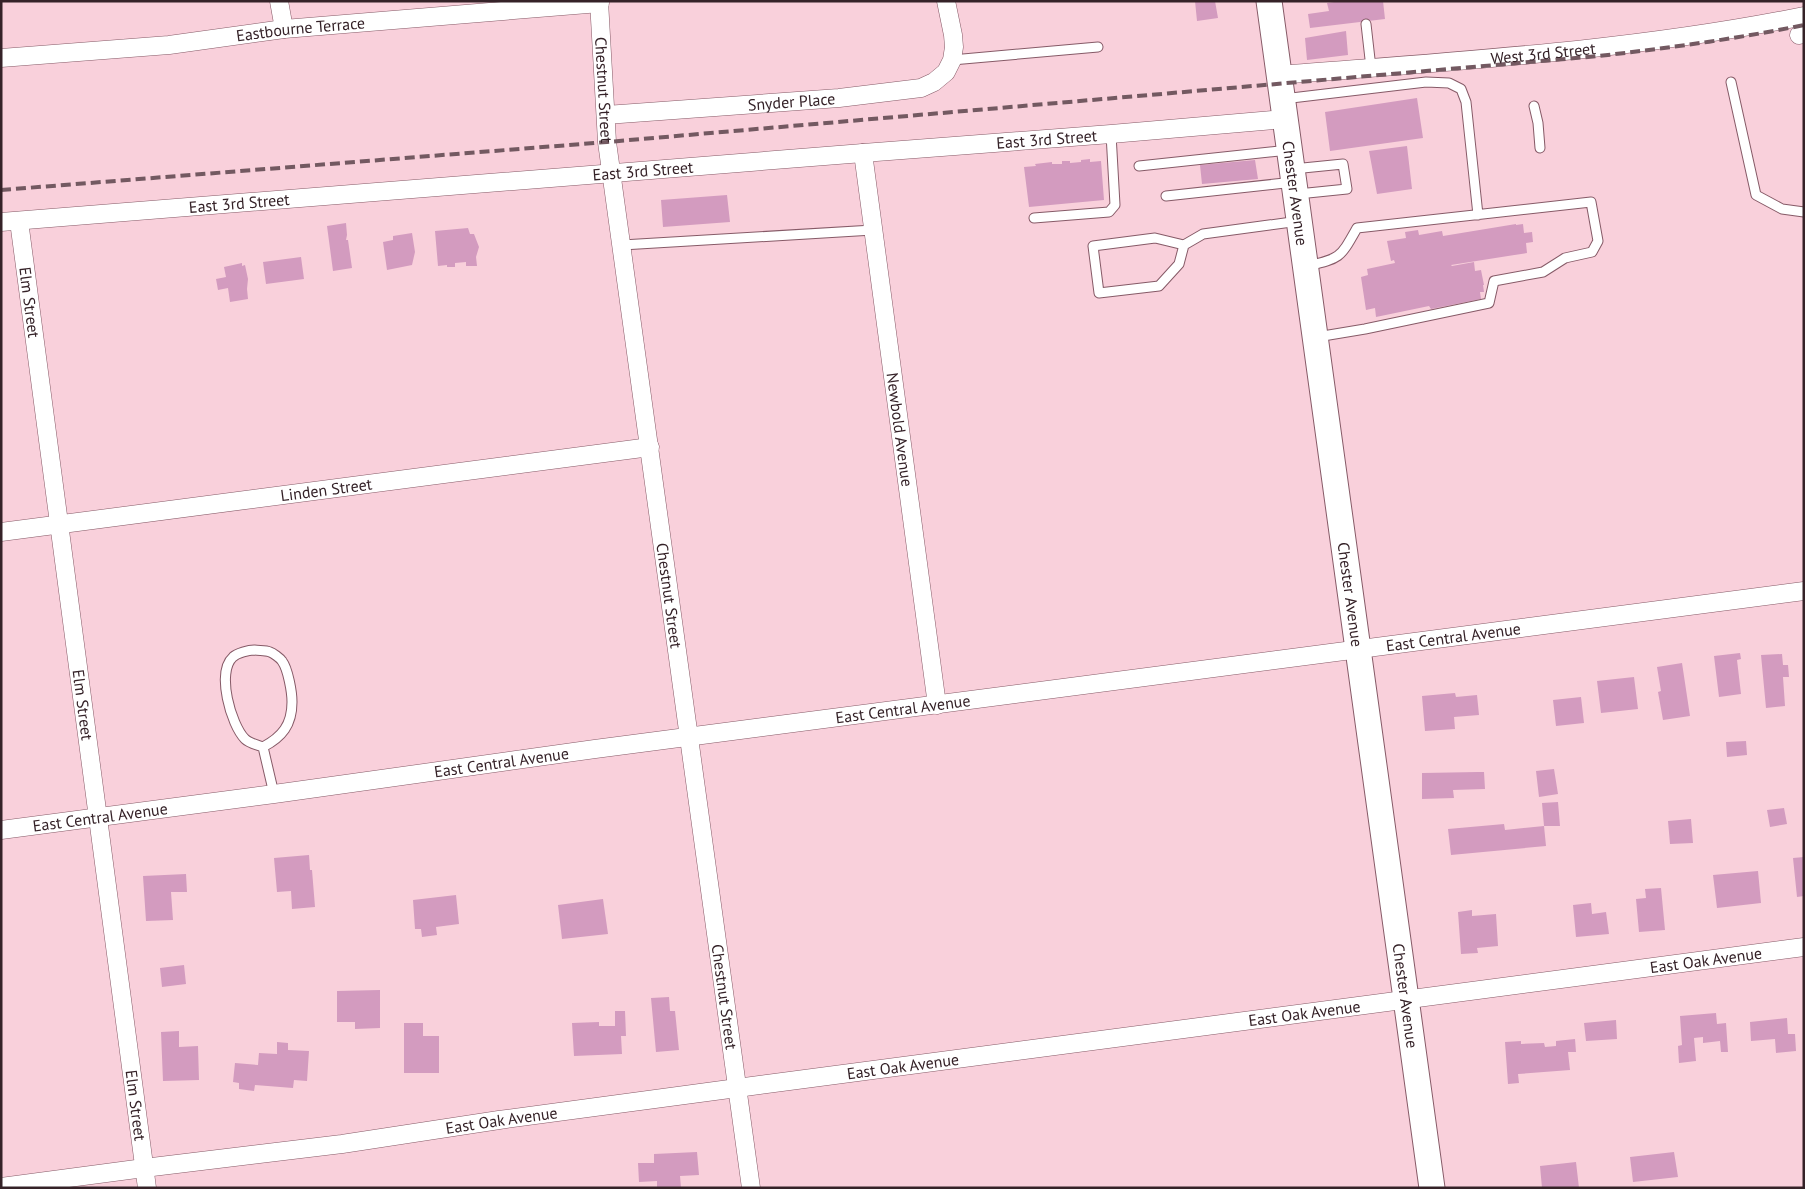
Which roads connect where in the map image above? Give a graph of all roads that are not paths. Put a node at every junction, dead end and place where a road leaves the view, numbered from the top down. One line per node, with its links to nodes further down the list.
1 (279, 1): 7 (street)
2 (946, 1): 9 (street)
3 (1269, 1): 12 (main road, Chester Avenue)
4 (599, 2): 7 (street, Eastbourne Terrace); 16 (street, Chestnut Street)
5 (1804, 16): 11 (street, West 3rd Street)
6 (1366, 24): 11 (lane)
7 (284, 29): 10 (street, Eastbourne Terrace)
8 (1098, 47): 9 (lane)
9 (953, 53): 16 (street, Snyder Place)
10 (1, 58)
11 (1371, 68): 12 (street, West 3rd Street)
12 (1280, 75): 15 (main road, Chester Avenue)
13 (1731, 82): 24 (lane)
14 (1534, 106): 18 (lane)
15 (1284, 109): 17 (street, East 3rd Street); 22 (main road, Chester Avenue); 25 (lane)
16 (606, 115): 21 (street, Chestnut Street)
17 (1111, 134): 19 (street, East 3rd Street); 26 (lane)
18 (1540, 148)
19 (863, 153): 21 (street, East 3rd Street); 30 (street, Newbold Avenue)
20 (1139, 166): 22 (lane)
21 (612, 173): 27 (street, East 3rd Street); 31 (street, Chestnut Street)
22 (1293, 174): 22 (lane); 23 (lane); 28 (main road, Chester Avenue)
23 (1166, 196)
24 (1804, 212)
25 (1478, 215): 33 (lane); 34 (lane)
26 (1034, 218)
27 (19, 221): 29 (street, East 3rd Street); 36 (street, Elm Street)
28 (1299, 221): 32 (lane); 33 (main road, Chester Avenue)
29 (1, 222)
30 (873, 230): 31 (lane); 40 (street, Newbold Avenue)
31 (622, 244): 35 (street, Chestnut Street)
32 (1184, 245): 32 (lane)
33 (1305, 266): 34 (main road, Chester Avenue)
34 (1315, 337): 39 (main road, Chester Avenue)
35 (650, 447): 36 (street, Linden Street); 41 (street, Chestnut Street)
36 (59, 526): 37 (street, Linden Street); 44 (street, Elm Street)
37 (1, 532)
38 (1804, 591): 39 (street, East Central Avenue)
39 (1357, 650): 40 (street, East Central Avenue); 47 (main road, Chester Avenue)
40 (937, 705): 41 (street, East Central Avenue)
41 (689, 738): 43 (street, East Central Avenue); 48 (street, Chestnut Street)
42 (262, 747): 42 (lane); 43 (lane)
43 (274, 794): 44 (street, East Central Avenue)
44 (98, 817): 45 (street, East Central Avenue); 49 (street, Elm Street)
45 (1, 830)
46 (1804, 947): 47 (street, East Oak Avenue)
47 (1407, 1000): 48 (street, East Oak Avenue); 53 (main road, Chester Avenue)
48 (737, 1088): 49 (street, East Oak Avenue); 52 (street, Chestnut Street)
49 (144, 1168): 50 (street, East Oak Avenue); 51 (street, Elm Street)
50 (1, 1187)
51 (146, 1188)
52 (751, 1188)
53 (1432, 1188)

